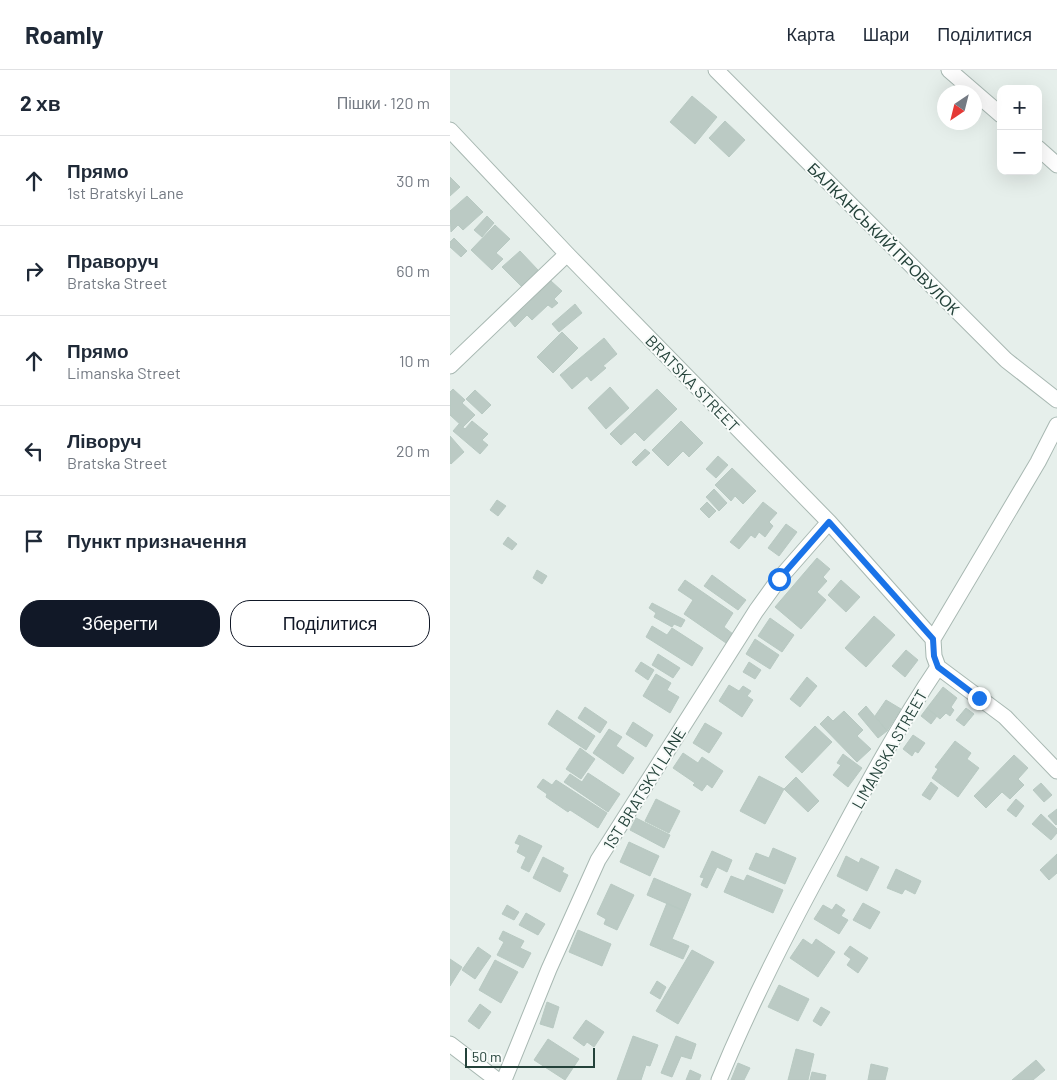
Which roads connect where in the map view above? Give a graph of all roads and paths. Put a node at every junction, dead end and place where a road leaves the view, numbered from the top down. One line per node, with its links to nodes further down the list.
1 (716, 70): 9 (street, БАЛКАНСЬКИЙ ПРОВУЛОК)
2 (949, 70): 3 (street)
3 (997, 112)
4 (450, 130): 7 (street, BRATSKA STREET)
5 (1042, 152): 6 (street)
6 (1057, 165)
7 (567, 254): 8 (street); 11 (street, BRATSKA STREET)
8 (450, 366)
9 (1057, 400)
10 (1057, 425): 12 (street)
11 (829, 522): 12 (street, BRATSKA STREET); 17 (street, 1ST BRATSKYI LANE)
12 (933, 639): 13 (street)
13 (938, 667): 14 (street); 18 (street, LIMANSKA STREET)
14 (1057, 772)
15 (450, 1044): 16 (street)
16 (496, 1080)
17 (504, 1080)
18 (719, 1080)

